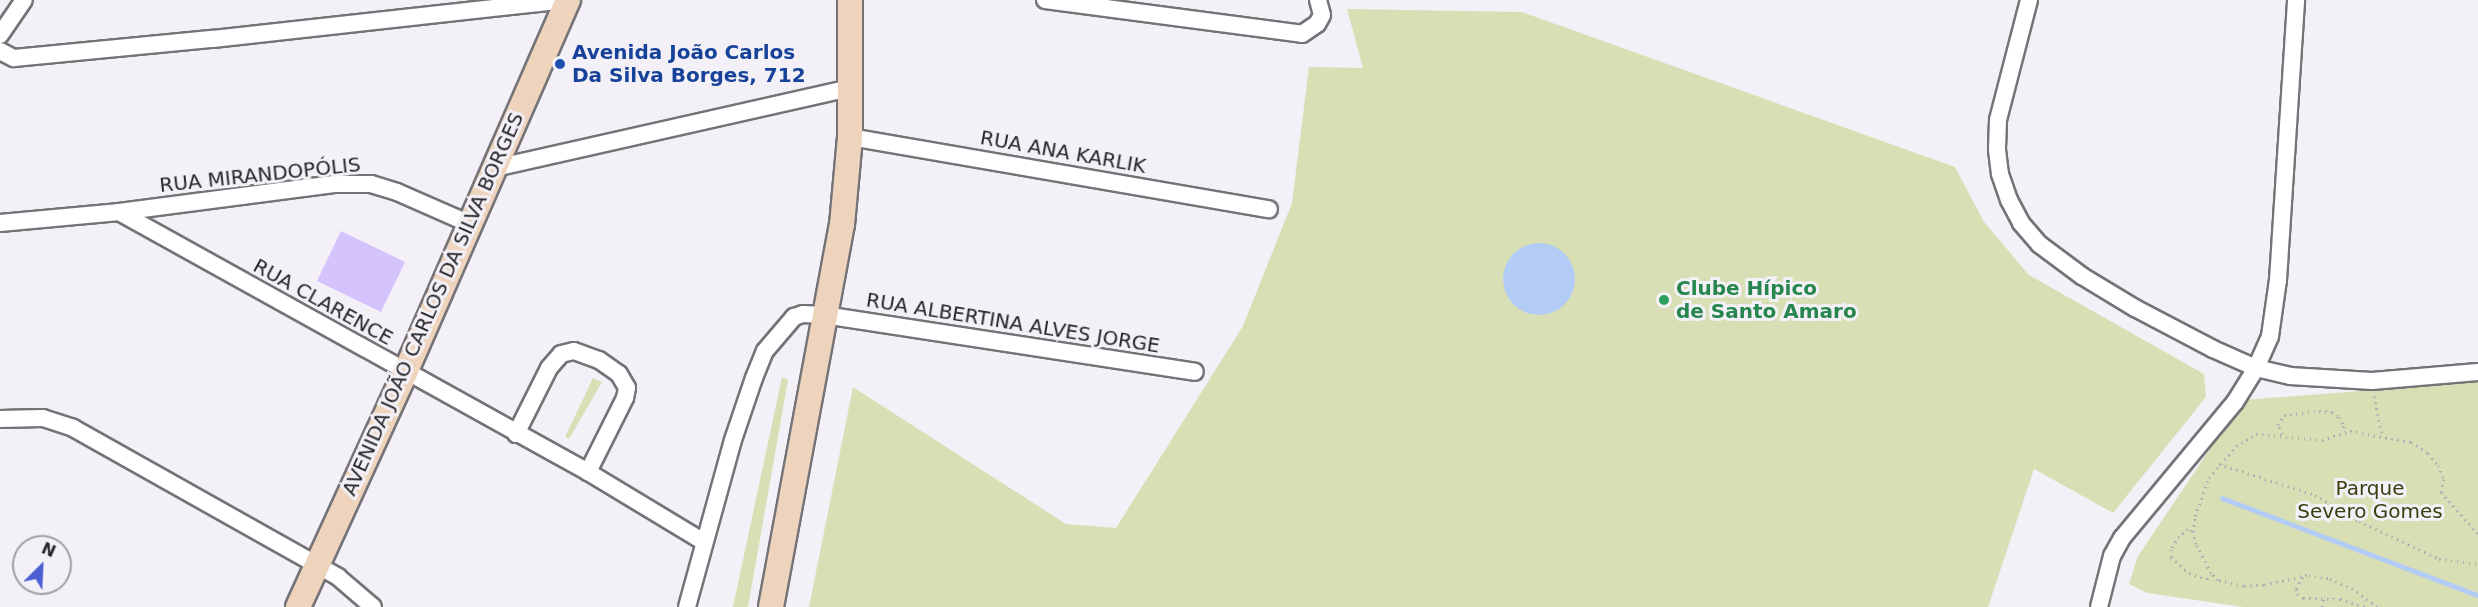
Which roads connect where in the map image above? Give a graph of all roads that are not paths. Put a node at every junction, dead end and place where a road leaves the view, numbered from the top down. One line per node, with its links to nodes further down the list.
1 (24, 0): 8 (street)
2 (568, 0): 9 (street); 12 (street, AVENIDA JOÃO CARLOS DA SILVA BORGES)
3 (850, 0): 10 (street)
4 (1045, 0): 7 (street)
5 (2029, 0): 18 (street)
6 (2296, 0): 18 (street)
7 (1320, 7)
8 (0, 35)
9 (0, 51)
10 (851, 88): 11 (street); 12 (street)
11 (850, 137): 13 (street, RUA ANA KARLIK); 17 (street)
12 (495, 168): 16 (street, AVENIDA JOÃO CARLOS DA SILVA BORGES)
13 (1269, 209)
14 (119, 212): 15 (street); 16 (street, RUA MIRANDOPÓLIS); 21 (street, RUA CLARENCE)
15 (0, 223)
16 (470, 224): 21 (street, AVENIDA JOÃO CARLOS DA SILVA BORGES)
17 (824, 315): 19 (street, RUA ALBERTINA ALVES JORGE); 25 (street, RUA ALBERTINA ALVES JORGE); 30 (street)
18 (2256, 368): 20 (street); 31 (street)
19 (1195, 372)
20 (2478, 372)
21 (405, 373): 23 (street, RUA CLARENCE); 26 (street, AVENIDA JOÃO CARLOS DA SILVA BORGES)
22 (0, 419): 26 (street)
23 (516, 434): 24 (street, RUA CLARENCE); 24 (street)
24 (588, 472): 25 (street, RUA CLARENCE)
25 (704, 542): 29 (street, RUA ALBERTINA ALVES JORGE)
26 (315, 565): 27 (street, AVENIDA JOÃO CARLOS DA SILVA BORGES); 28 (street)
27 (298, 607)
28 (373, 607)
29 (687, 607)
30 (771, 607)
31 (2099, 607)

